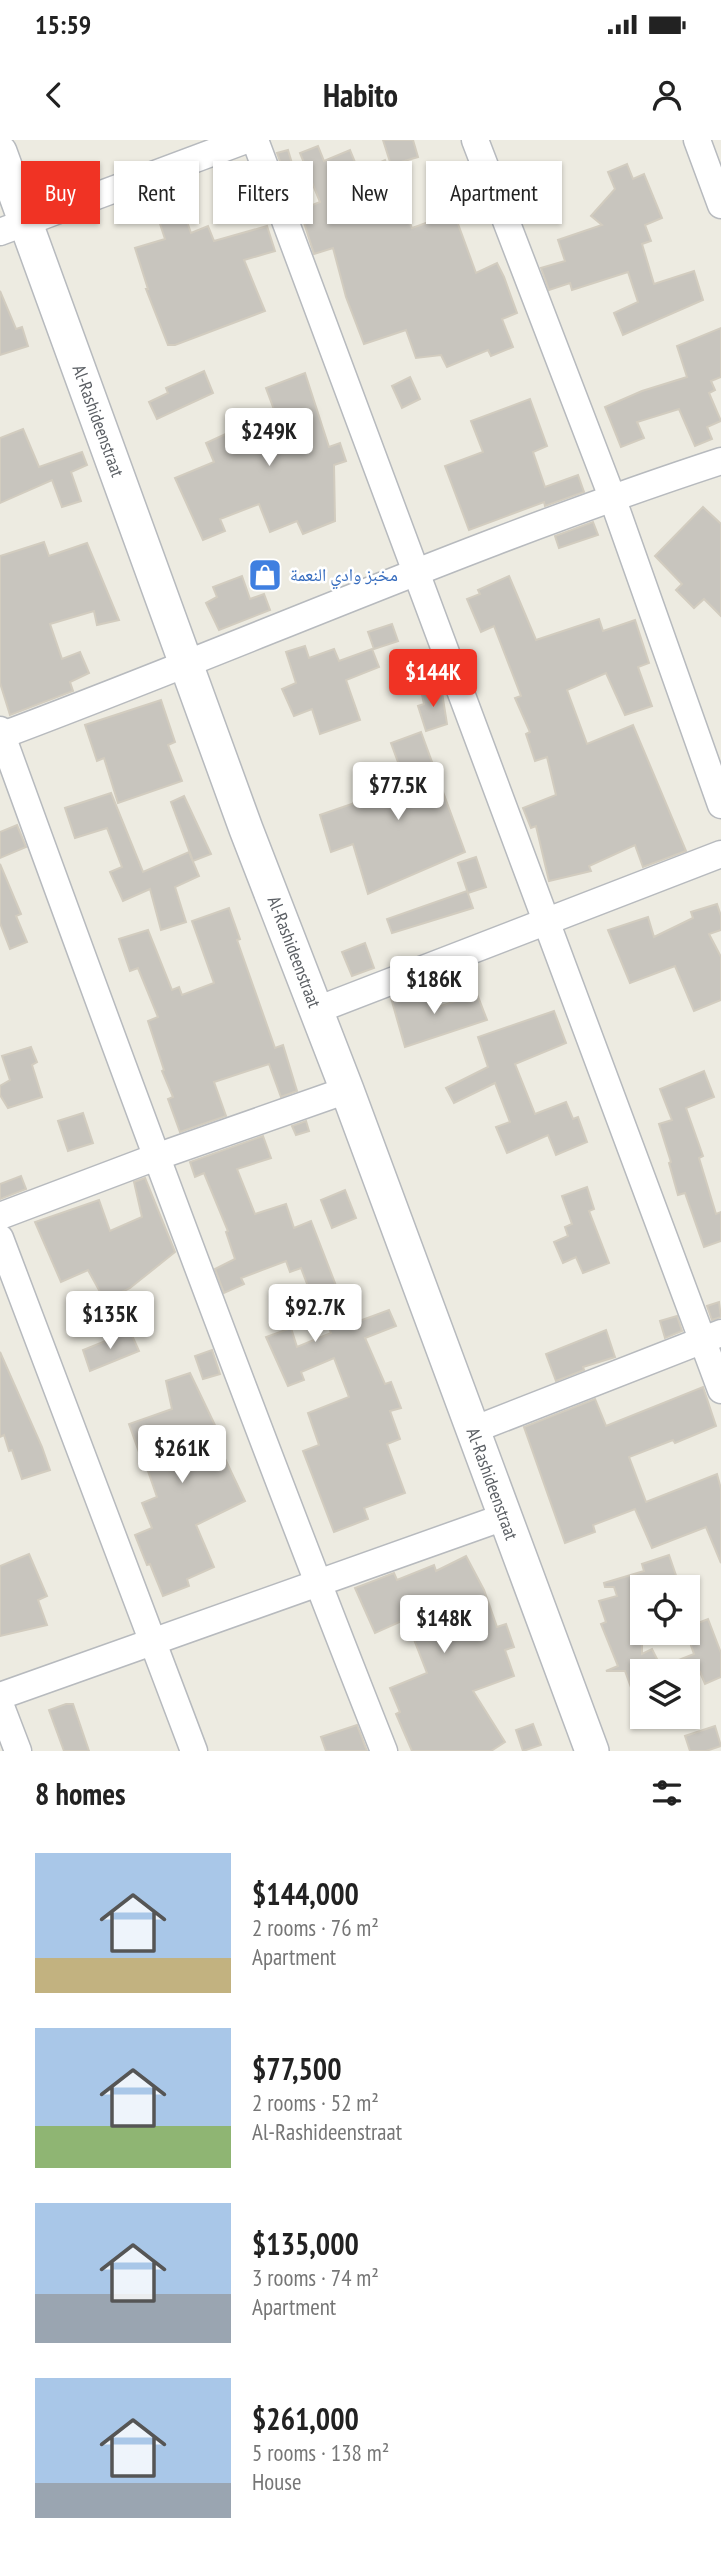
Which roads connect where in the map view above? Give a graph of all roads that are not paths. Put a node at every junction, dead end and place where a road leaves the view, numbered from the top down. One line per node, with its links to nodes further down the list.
1 (246, 140): 7 (street)
2 (255, 140): 10 (street)
3 (475, 140): 9 (street)
4 (697, 140): 6 (street)
5 (0, 152): 7 (street, Al-Rashideenstraat)
6 (721, 205)
7 (13, 228): 11 (street, Al-Rashideenstraat)
8 (721, 461): 9 (street)
9 (612, 497): 10 (street); 13 (street)
10 (414, 573): 11 (street); 15 (street)
11 (187, 665): 12 (street); 16 (street, Al-Rashideenstraat)
12 (1, 734): 18 (street)
13 (721, 805)
14 (721, 854): 15 (street)
15 (548, 920): 16 (street); 21 (street)
16 (317, 1010): 17 (street, Al-Rashideenstraat)
17 (347, 1090): 18 (street); 23 (street, Al-Rashideenstraat)
18 (156, 1157): 19 (street); 25 (street)
19 (0, 1216)
20 (0, 1238): 26 (street)
21 (712, 1336): 22 (street); 23 (street)
22 (721, 1390)
23 (473, 1430): 24 (street, Al-Rashideenstraat)
24 (504, 1517): 25 (street); 32 (street, Al-Rashideenstraat)
25 (318, 1585): 26 (street); 31 (street)
26 (154, 1642): 27 (street); 30 (street)
27 (0, 1696)
28 (0, 1704): 29 (street)
29 (18, 1751)
30 (194, 1751)
31 (384, 1751)
32 (592, 1751)

